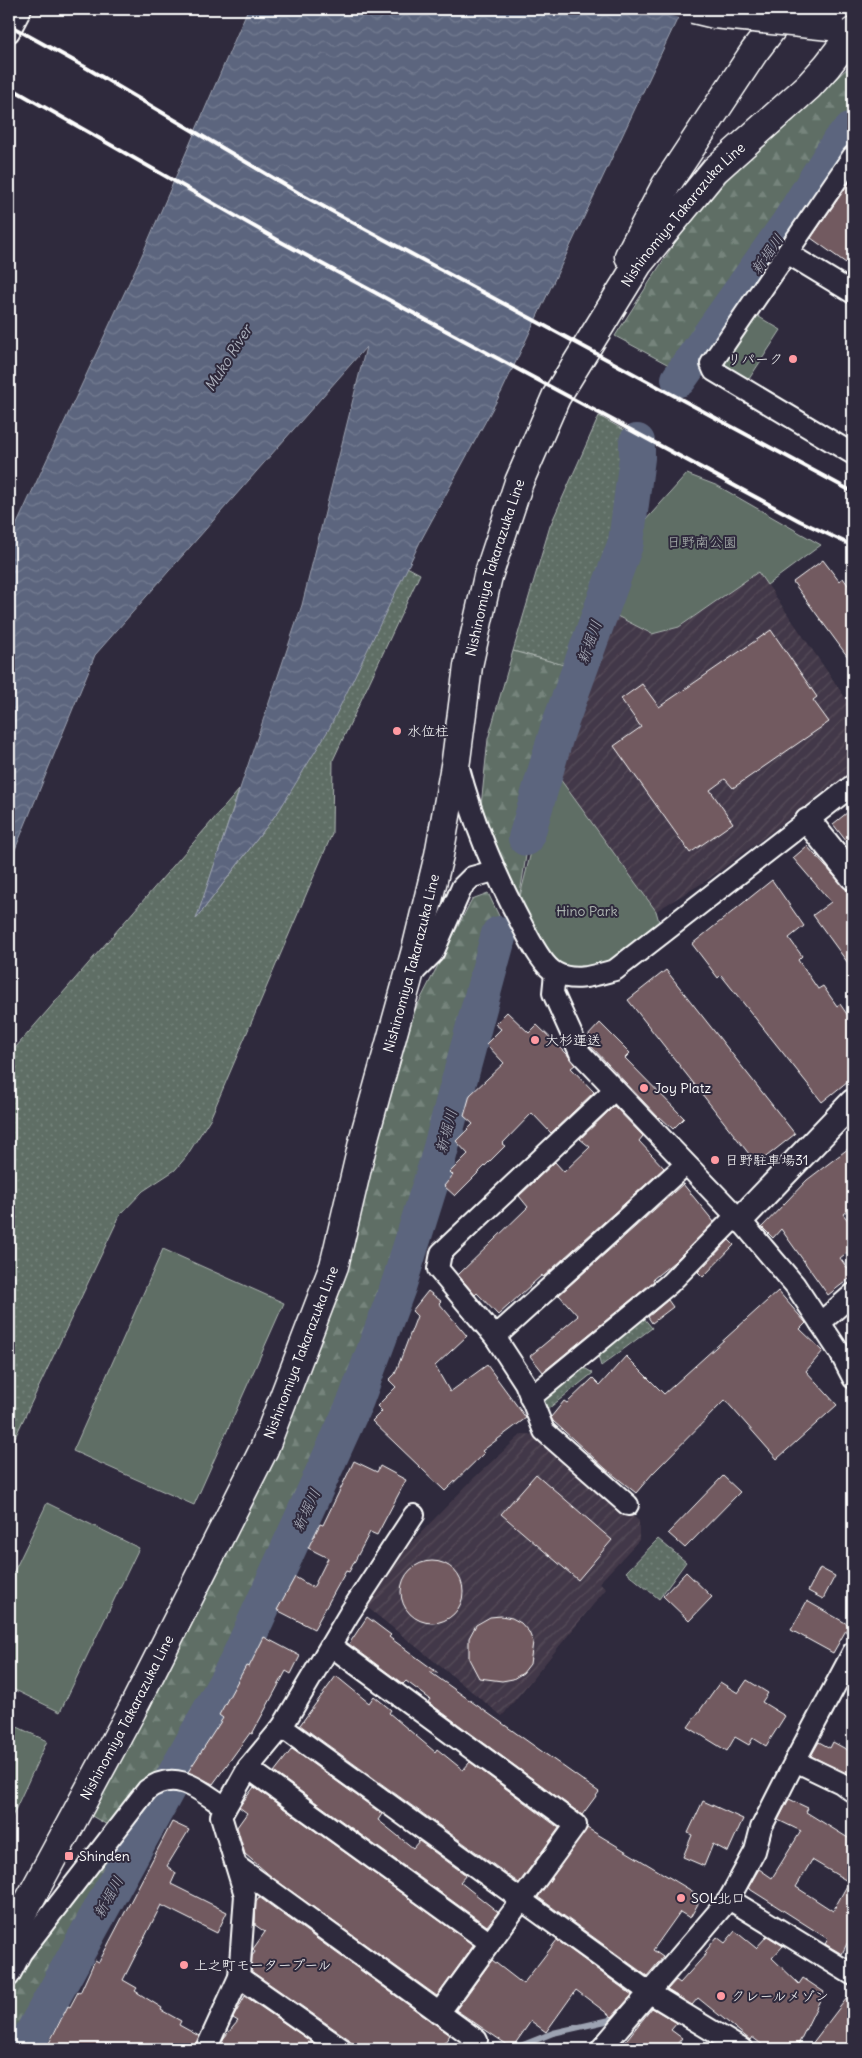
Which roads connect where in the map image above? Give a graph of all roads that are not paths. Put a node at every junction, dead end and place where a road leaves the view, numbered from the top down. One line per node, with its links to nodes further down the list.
1 (693, 9): 3 (main road, bridge)
2 (787, 9): 7 (main road)
3 (845, 28): 7 (main road, Nishinomiya Takarazuka Line)
4 (853, 156): 5 (street)
5 (787, 253): 6 (street); 8 (street)
6 (853, 293)
7 (556, 397): 9 (main road, Nishinomiya Takarazuka Line)
8 (853, 454)
9 (456, 760): 12 (street); 15 (main road, Nishinomiya Takarazuka Line)
10 (853, 785): 11 (street)
11 (808, 821): 13 (street); 14 (street)
12 (494, 871): 14 (street); 15 (street)
13 (853, 877)
14 (555, 973): 16 (street)
15 (408, 978): 38 (main road, Nishinomiya Takarazuka Line)
16 (614, 1090): 18 (street); 22 (street)
17 (853, 1102): 19 (street)
18 (685, 1165): 19 (street); 22 (street)
19 (738, 1218): 21 (street); 24 (street)
20 (853, 1294): 21 (street)
21 (820, 1323): 23 (street)
22 (495, 1337): 24 (street)
23 (853, 1378)
24 (530, 1398): 25 (street)
25 (628, 1505)
26 (414, 1515): 27 (street)
27 (331, 1646): 29 (street); 36 (street)
28 (853, 1652): 30 (street)
29 (282, 1727): 31 (street); 36 (street)
30 (795, 1761): 32 (street); 35 (street)
31 (248, 1768): 33 (street); 37 (street)
32 (853, 1792)
33 (225, 1807): 34 (street); 38 (street)
34 (237, 1866): 41 (street); 43 (street)
35 (730, 1899): 39 (street); 42 (street)
36 (522, 1900): 37 (street); 42 (street)
37 (490, 1943): 43 (street)
38 (13, 1946): 40 (street)
39 (853, 1975)
40 (9, 1976)
41 (240, 1977): 44 (street); 45 (street)
42 (650, 1993): 47 (street); 48 (street)
43 (438, 2013): 46 (street)
44 (206, 2049)
45 (342, 2049)
46 (473, 2049)
47 (601, 2049)
48 (742, 2049)

